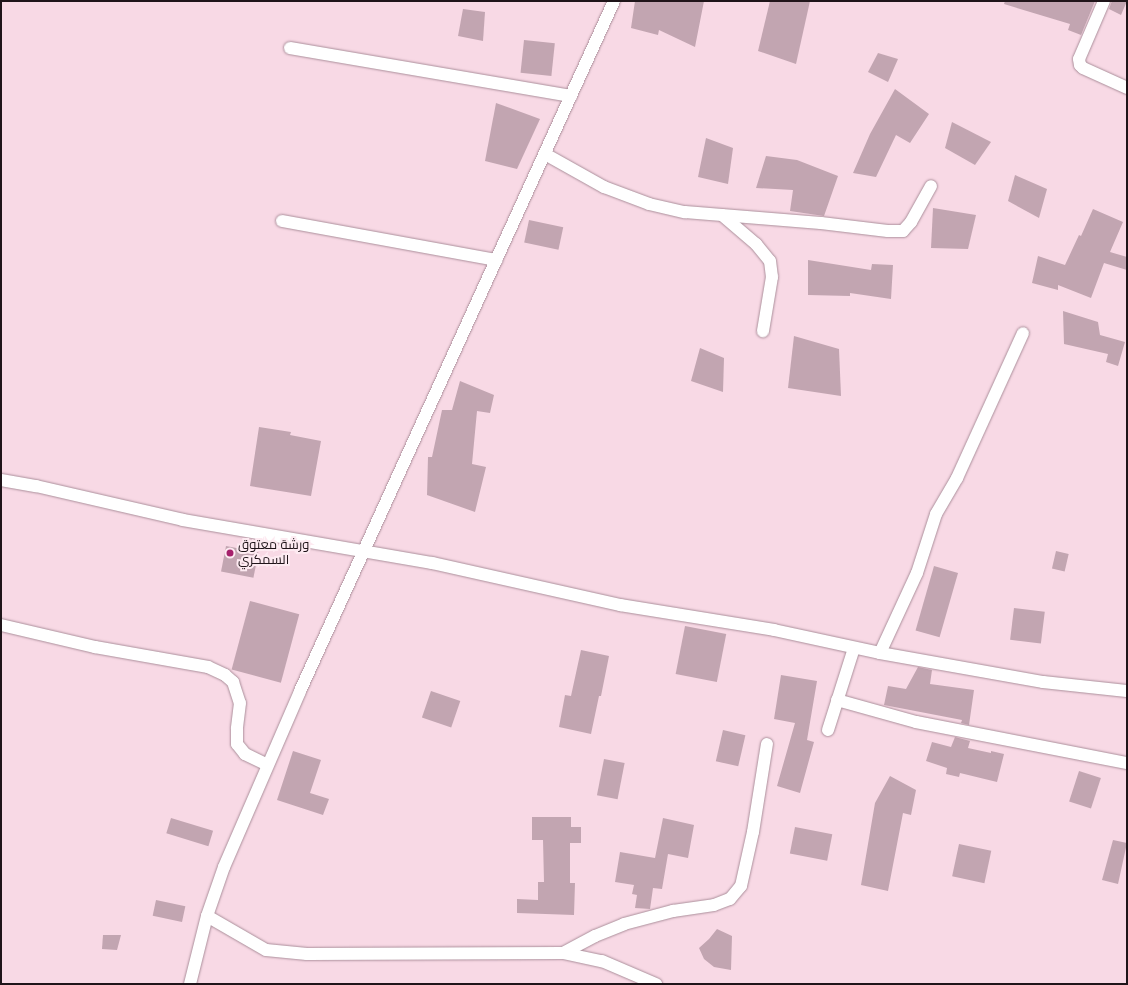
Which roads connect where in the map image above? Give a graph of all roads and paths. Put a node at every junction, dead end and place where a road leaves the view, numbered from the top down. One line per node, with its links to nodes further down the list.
1 (614, 1): 5 (street)
2 (1104, 1): 4 (street)
3 (290, 48): 5 (street)
4 (1127, 88)
5 (571, 96): 6 (street)
6 (545, 154): 8 (street); 10 (street)
7 (931, 186): 8 (street)
8 (722, 215): 11 (street)
9 (282, 221): 10 (street)
10 (496, 260): 14 (street)
11 (763, 331)
12 (1023, 333): 17 (street)
13 (1, 480): 14 (street)
14 (363, 551): 16 (street); 23 (street)
15 (1, 625): 23 (street)
16 (854, 648): 17 (street); 19 (street)
17 (880, 653): 18 (street)
18 (1127, 691)
19 (837, 700): 20 (street); 22 (street)
20 (828, 730)
21 (767, 744): 25 (street)
22 (1127, 763)
23 (268, 765): 24 (street)
24 (207, 916): 25 (street); 27 (street)
25 (563, 953): 26 (street)
26 (630, 979): 28 (street)
27 (190, 984)
28 (656, 984)

